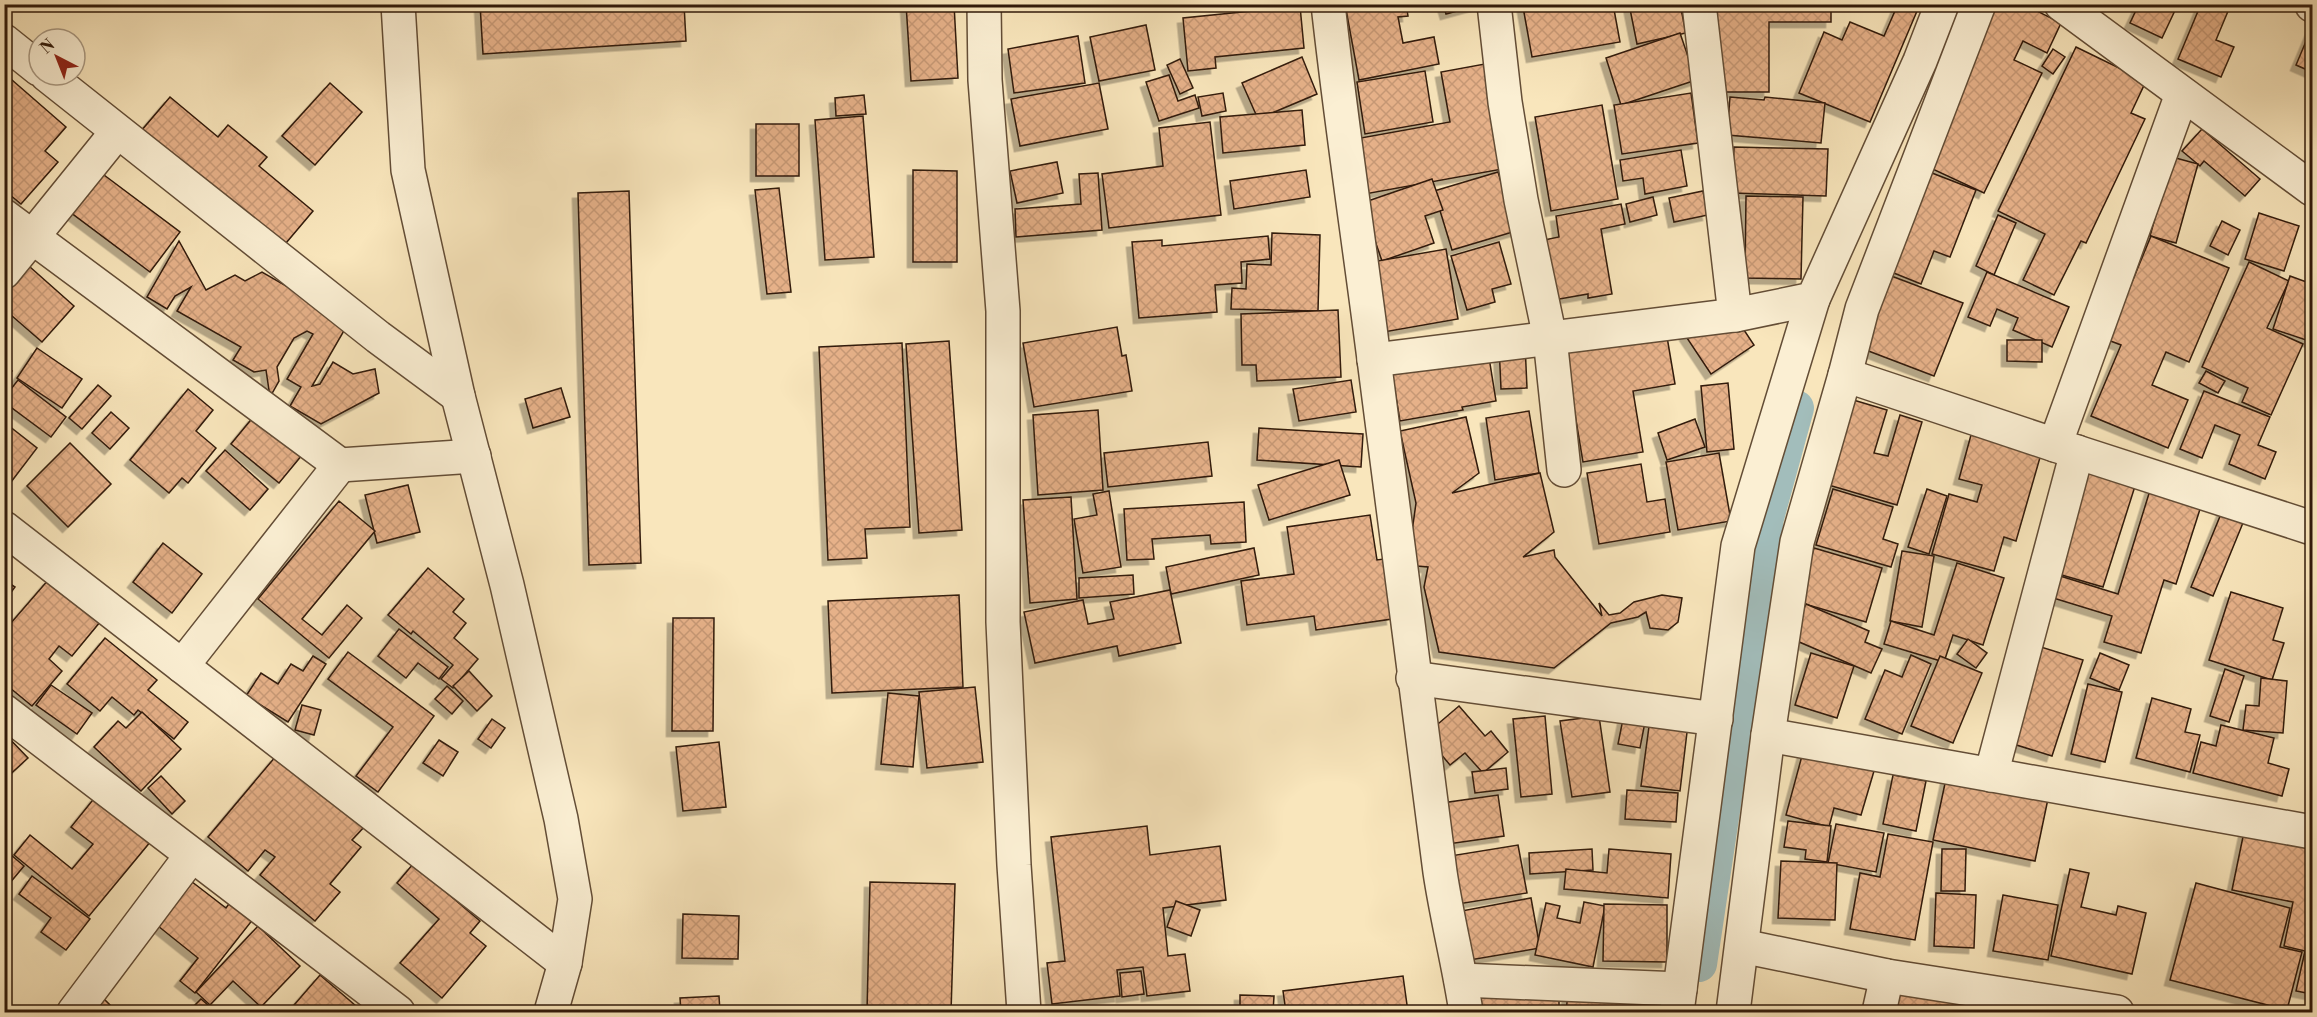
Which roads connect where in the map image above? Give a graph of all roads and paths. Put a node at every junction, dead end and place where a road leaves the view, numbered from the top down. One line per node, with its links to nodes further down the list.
1 (398, 4): 23 (street)
2 (984, 4): 46 (street)
3 (1328, 4): 21 (street)
4 (1494, 4): 20 (street)
5 (1699, 4): 19 (street)
6 (1942, 4): 18 (street)
7 (1979, 4): 22 (street)
8 (2061, 4): 12 (street)
9 (4, 41): 10 (street)
10 (27, 59)
11 (62, 87): 13 (street)
12 (2182, 94): 14 (street); 24 (street)
13 (117, 132): 16 (street); 23 (street)
14 (2313, 189)
15 (4, 216): 16 (street)
16 (31, 237): 17 (street); 26 (street)
17 (4, 272)
18 (1813, 299): 19 (street); 33 (street)
19 (1735, 315): 20 (street)
20 (1550, 338): 21 (street); 27 (street)
21 (1374, 360): 31 (street)
22 (1845, 375): 24 (street); 34 (street)
23 (458, 396): 25 (street)
24 (2066, 449): 29 (street); 35 (street)
25 (474, 456): 26 (street); 39 (street)
26 (340, 465): 30 (street)
27 (1564, 470)
28 (4, 528): 30 (street)
29 (2313, 528)
30 (182, 666): 39 (street)
31 (1413, 678): 33 (street); 41 (street)
32 (4, 711): 37 (street)
33 (1716, 719): 42 (street)
34 (1768, 735): 35 (street); 38 (street)
35 (1991, 775): 36 (street)
36 (2313, 832)
37 (191, 856): 43 (street); 44 (street)
38 (1742, 946): 40 (street); 48 (street)
39 (565, 963): 45 (street)
40 (1887, 976): 49 (street); 50 (street)
41 (1461, 980): 42 (street); 47 (street)
42 (1678, 1001)
43 (74, 1012)
44 (398, 1012)
45 (550, 1012)
46 (1024, 1012)
47 (1466, 1012)
48 (1733, 1012)
49 (1879, 1012)
50 (2117, 1012)

